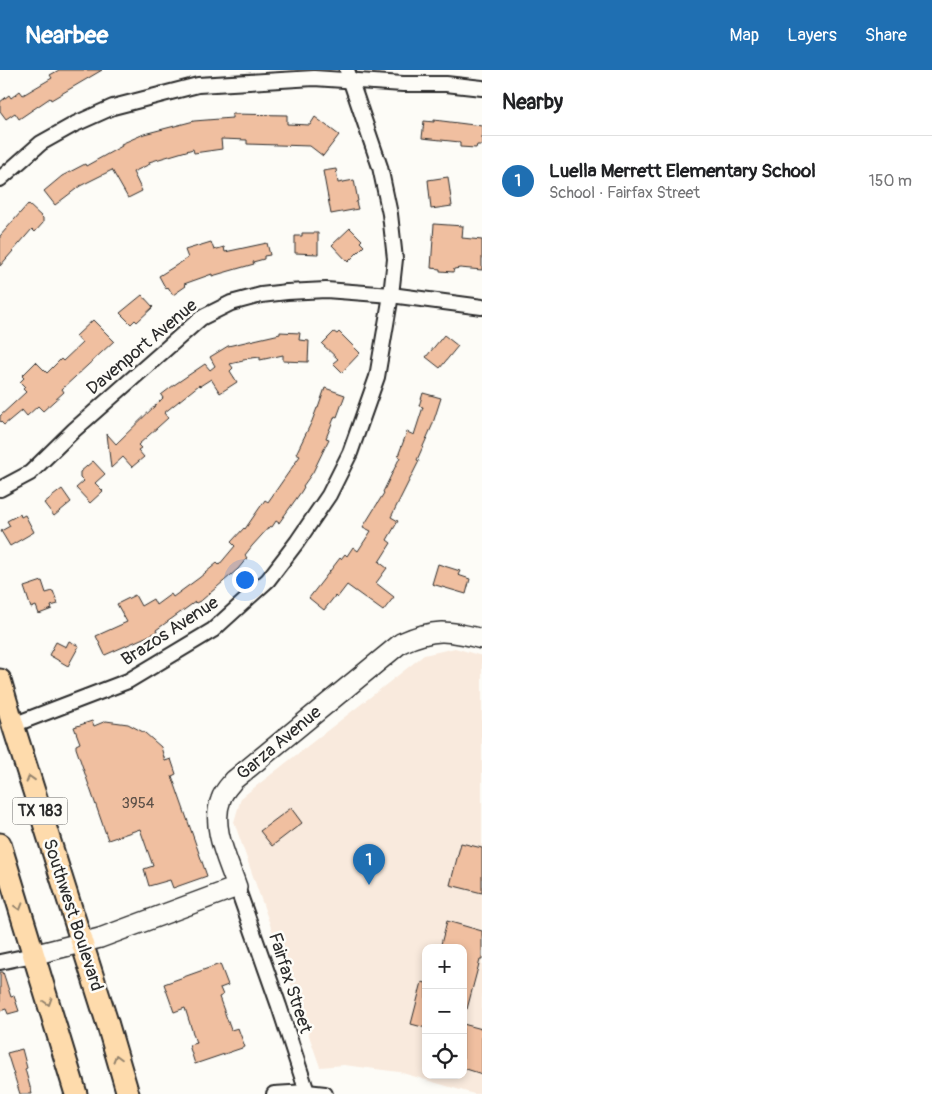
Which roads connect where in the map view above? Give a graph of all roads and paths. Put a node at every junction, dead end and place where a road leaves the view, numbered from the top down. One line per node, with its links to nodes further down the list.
1 (348, 75): 2 (street); 3 (street); 4 (street, Brazos Avenue)
2 (482, 88)
3 (0, 179)
4 (391, 295): 5 (street, Davenport Avenue); 6 (street, Davenport Avenue); 9 (street, Brazos Avenue)
5 (482, 307)
6 (0, 489)
7 (482, 639): 11 (street, Garza Avenue)
8 (0, 680): 9 (main road, Southwest Boulevard / TX 183)
9 (12, 725): 12 (main road, Southwest Boulevard / TX 183, one-way to 9)
10 (0, 844): 13 (main road, TX 183, one-way to 13)
11 (237, 887): 12 (street); 15 (street, Fairfax Street)
12 (81, 942): 13 (street); 17 (main road, Southwest Boulevard / TX 183, one-way to 12)
13 (33, 955): 14 (street); 16 (main road, TX 183, one-way to 16)
14 (0, 962)
15 (307, 1092): 18 (street); 19 (street)
16 (76, 1094)
17 (128, 1094)
18 (274, 1094)
19 (325, 1094)

